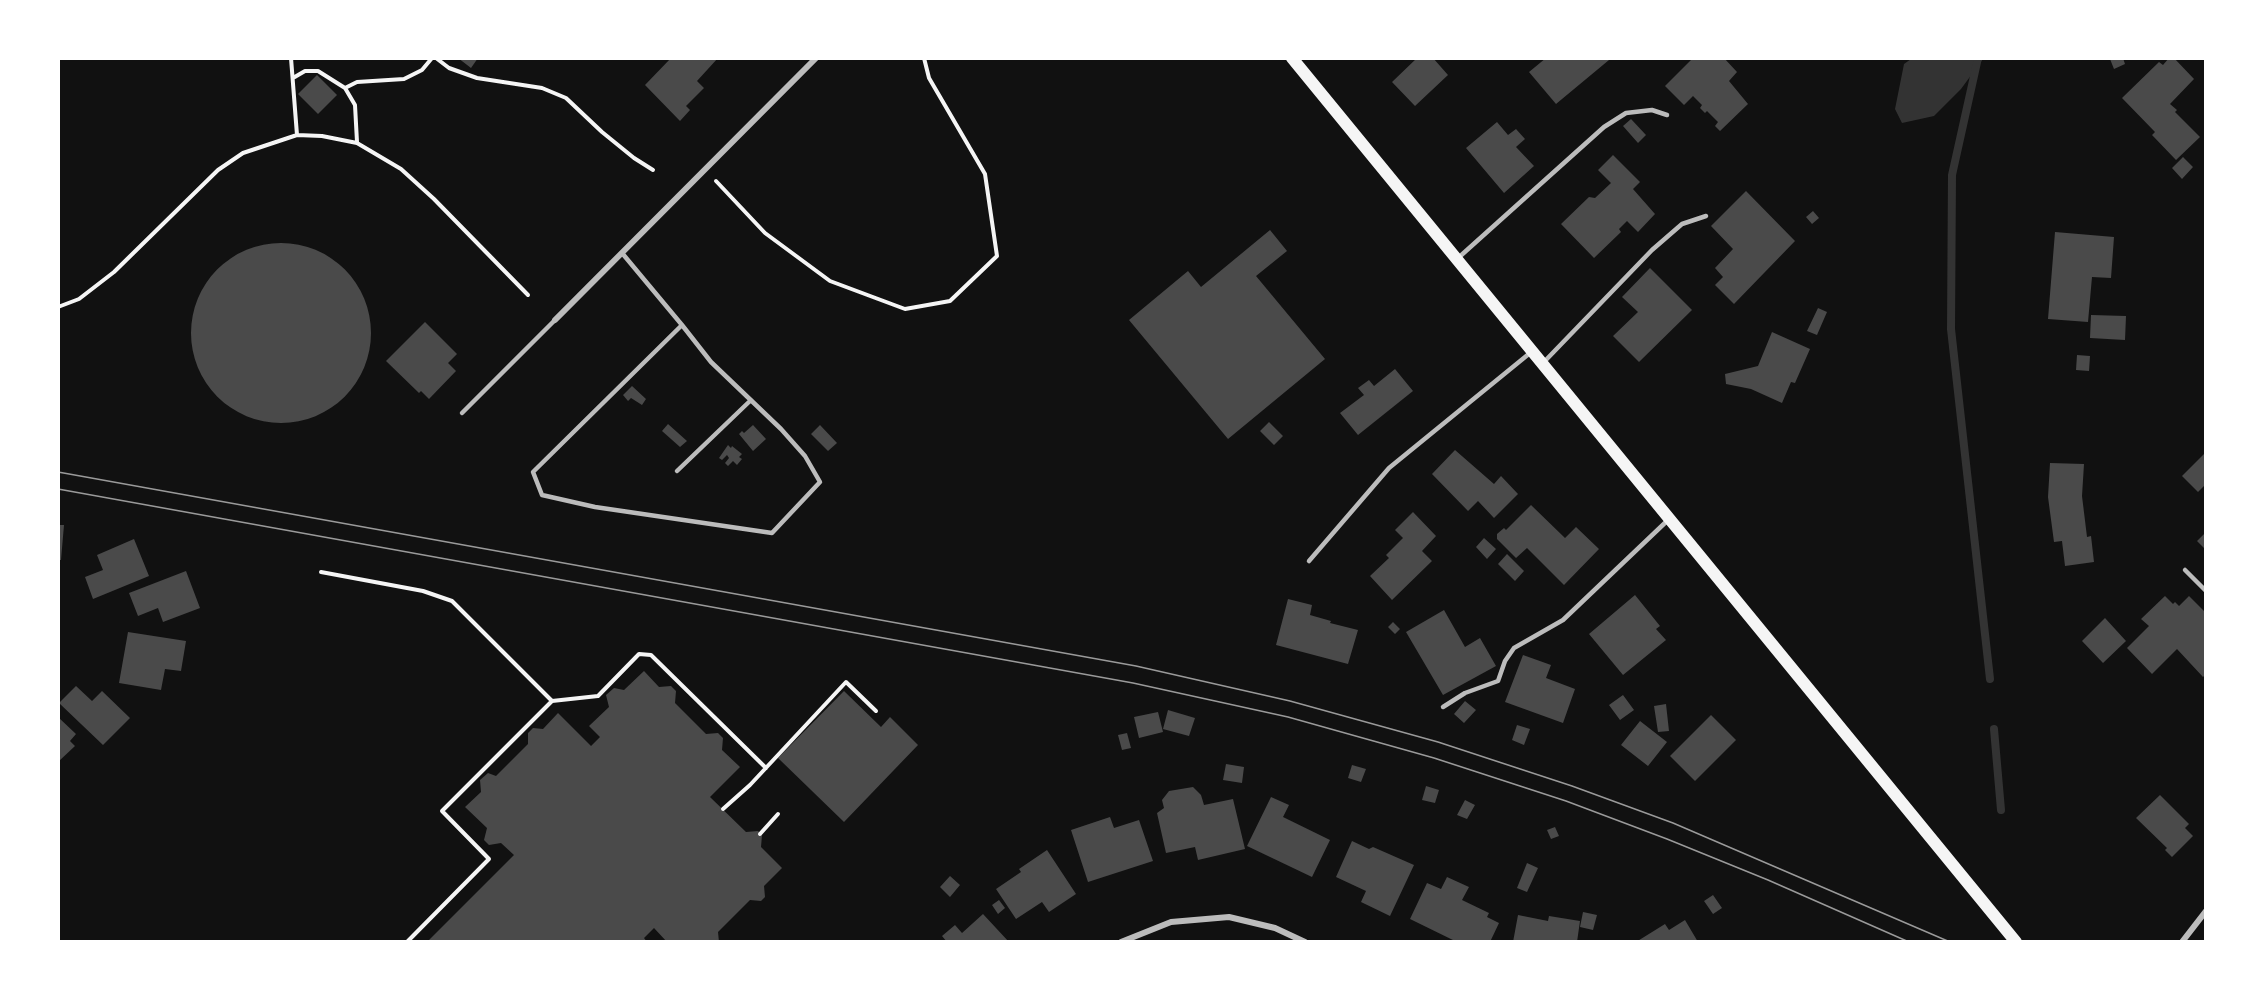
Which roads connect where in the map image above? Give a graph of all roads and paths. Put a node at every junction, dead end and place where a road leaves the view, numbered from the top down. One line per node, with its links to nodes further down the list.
1 (291, 58): 6 (path)
2 (434, 58): 7 (path); 12 (path)
3 (816, 58): 11 (street)
4 (924, 58): 11 (path)
5 (1292, 58): 15 (main road)
6 (293, 78): 7 (path); 9 (path)
7 (345, 88): 10 (path)
8 (1667, 115): 15 (lane)
9 (297, 135): 10 (path); 17 (path)
10 (357, 143): 16 (path)
11 (705, 169): 14 (street)
12 (653, 170)
13 (1706, 216): 21 (lane)
14 (622, 253): 18 (street); 19 (lane)
15 (1457, 259): 20 (main road)
16 (528, 295)
17 (58, 307)
18 (555, 320): 23 (lane)
19 (682, 325): 22 (lane); 22 (lane)
20 (1533, 351): 21 (main road); 26 (lane)
21 (1543, 363): 25 (main road)
22 (751, 400): 24 (lane)
23 (462, 413)
24 (677, 471)
25 (1670, 518): 31 (lane); 41 (main road)
26 (1309, 561)
27 (2185, 570): 29 (lane)
28 (321, 572): 30 (path)
29 (2205, 591)
30 (552, 701): 33 (path); 38 (path)
31 (1443, 707)
32 (876, 711): 33 (path)
33 (765, 768): 34 (path)
34 (723, 809)
35 (778, 814): 36 (path)
36 (760, 834)
37 (2205, 911): 42 (street)
38 (407, 942)
39 (1121, 942): 40 (street)
40 (1305, 942)
41 (2016, 942)
42 (2182, 942)

